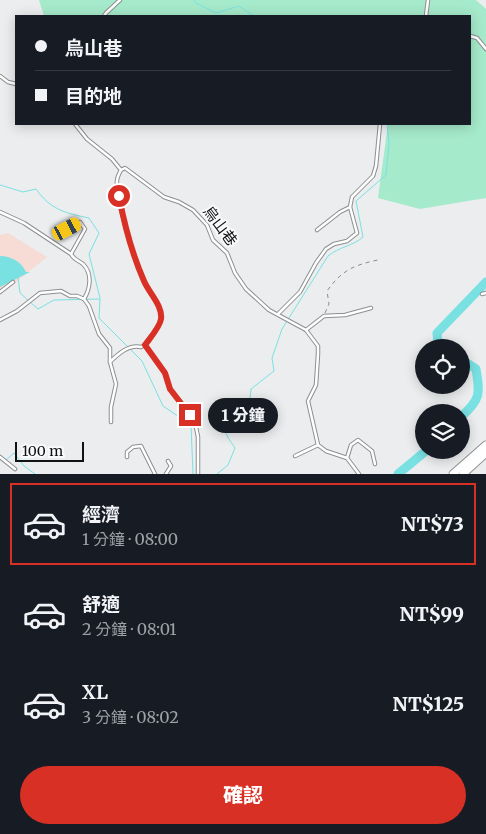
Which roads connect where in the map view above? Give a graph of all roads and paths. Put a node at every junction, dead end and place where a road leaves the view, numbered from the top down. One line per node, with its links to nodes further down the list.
1 (120, 0): 3 (lane)
2 (428, 0): 4 (lane)
3 (105, 15)
4 (426, 15)
5 (471, 36): 6 (lane)
6 (486, 50)
7 (0, 76): 8 (lane)
8 (15, 84)
9 (76, 125): 11 (lane, 烏山巷)
10 (380, 125): 12 (lane)
11 (121, 170): 22 (lane, 烏山巷); 26 (lane)
12 (350, 207): 15 (lane); 22 (lane)
13 (0, 212): 16 (lane)
14 (67, 229): 16 (lane)
15 (316, 230)
16 (71, 254): 20 (lane)
17 (378, 260): 23 (path)
18 (12, 282): 19 (lane)
19 (0, 292)
20 (84, 299): 24 (lane); 27 (lane)
21 (371, 308): 23 (lane)
22 (278, 314): 25 (lane, 烏山巷)
23 (324, 316): 25 (lane)
24 (0, 320)
25 (306, 330): 29 (lane)
26 (145, 345): 27 (lane); 41 (lane)
27 (110, 362): 28 (lane)
28 (111, 422)
29 (318, 445): 32 (lane); 35 (lane)
30 (486, 445): 43 (main road)
31 (486, 453): 44 (main road)
32 (295, 456)
33 (0, 457): 38 (lane)
34 (127, 457): 39 (lane)
35 (347, 458): 37 (lane); 42 (lane)
36 (168, 461): 40 (lane)
37 (375, 464)
38 (14, 469)
39 (155, 474)
40 (166, 474)
41 (198, 474)
42 (359, 474)
43 (454, 474)
44 (463, 474)

